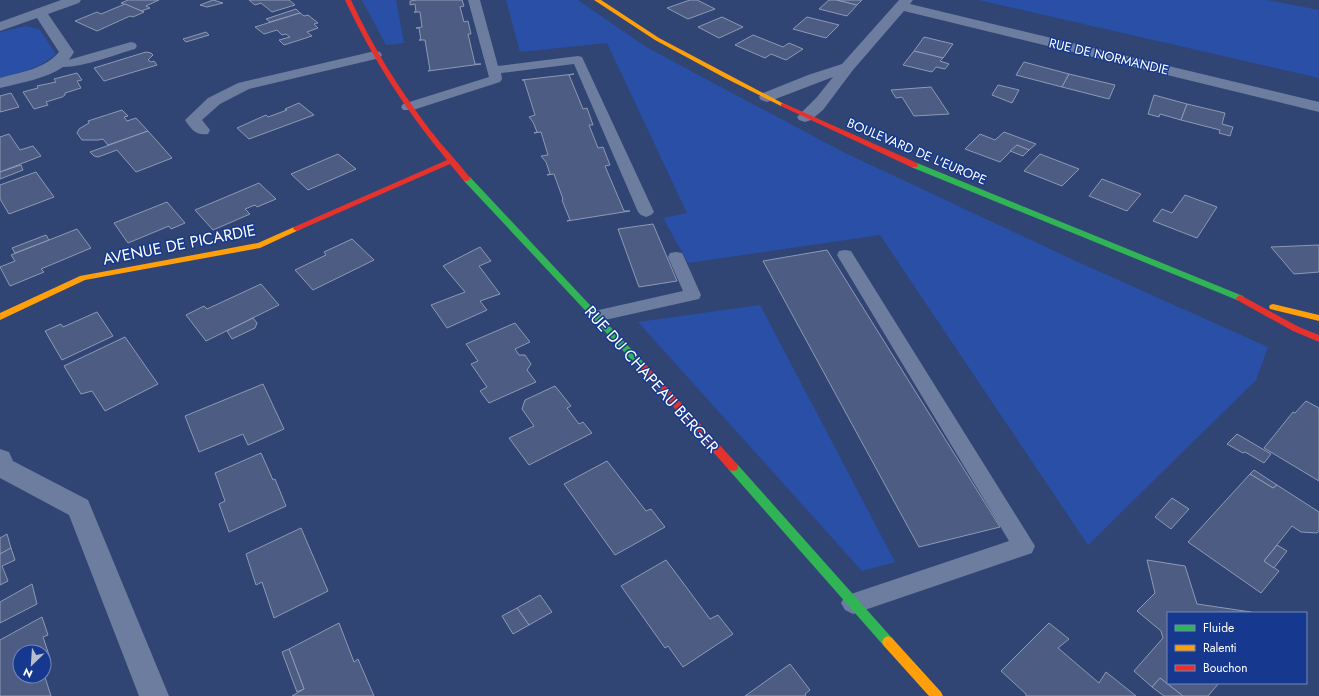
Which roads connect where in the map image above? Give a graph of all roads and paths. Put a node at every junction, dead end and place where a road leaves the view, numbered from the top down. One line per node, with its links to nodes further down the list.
1 (74, 0): 6 (street)
2 (348, 0): 9 (street, RUE DU CHAPEAU BERGER)
3 (474, 0): 12 (lane)
4 (597, 0): 14 (street, BOULEVARD DE L'EUROPE)
5 (903, 3): 11 (street); 16 (street, RUE DE NORMANDIE)
6 (40, 13): 7 (street); 10 (street)
7 (0, 27)
8 (131, 46): 10 (lane)
9 (375, 55): 15 (street, RUE DU CHAPEAU BERGER); 18 (street)
10 (58, 63): 13 (street)
11 (847, 67): 14 (street); 17 (street)
12 (493, 70): 15 (lane); 20 (lane)
13 (0, 83)
14 (767, 97): 17 (street, BOULEVARD DE L'EUROPE)
15 (408, 107): 19 (street, RUE DU CHAPEAU BERGER)
16 (1319, 107)
17 (805, 117): 23 (street, BOULEVARD DE L'EUROPE)
18 (202, 130)
19 (451, 161): 24 (street, RUE DU CHAPEAU BERGER); 25 (street, AVENUE DE PICARDIE)
20 (646, 212)
21 (845, 255): 29 (lane)
22 (676, 257): 24 (lane)
23 (1241, 299): 26 (street, BOULEVARD DE L'EUROPE); 27 (street, BOULEVARD DE L'EUROPE)
24 (596, 316): 29 (street, RUE DU CHAPEAU BERGER)
25 (0, 317)
26 (1319, 318)
27 (1319, 339)
28 (0, 458): 30 (street)
29 (853, 602): 31 (street, RUE DU CHAPEAU BERGER)
30 (154, 696)
31 (937, 696)

